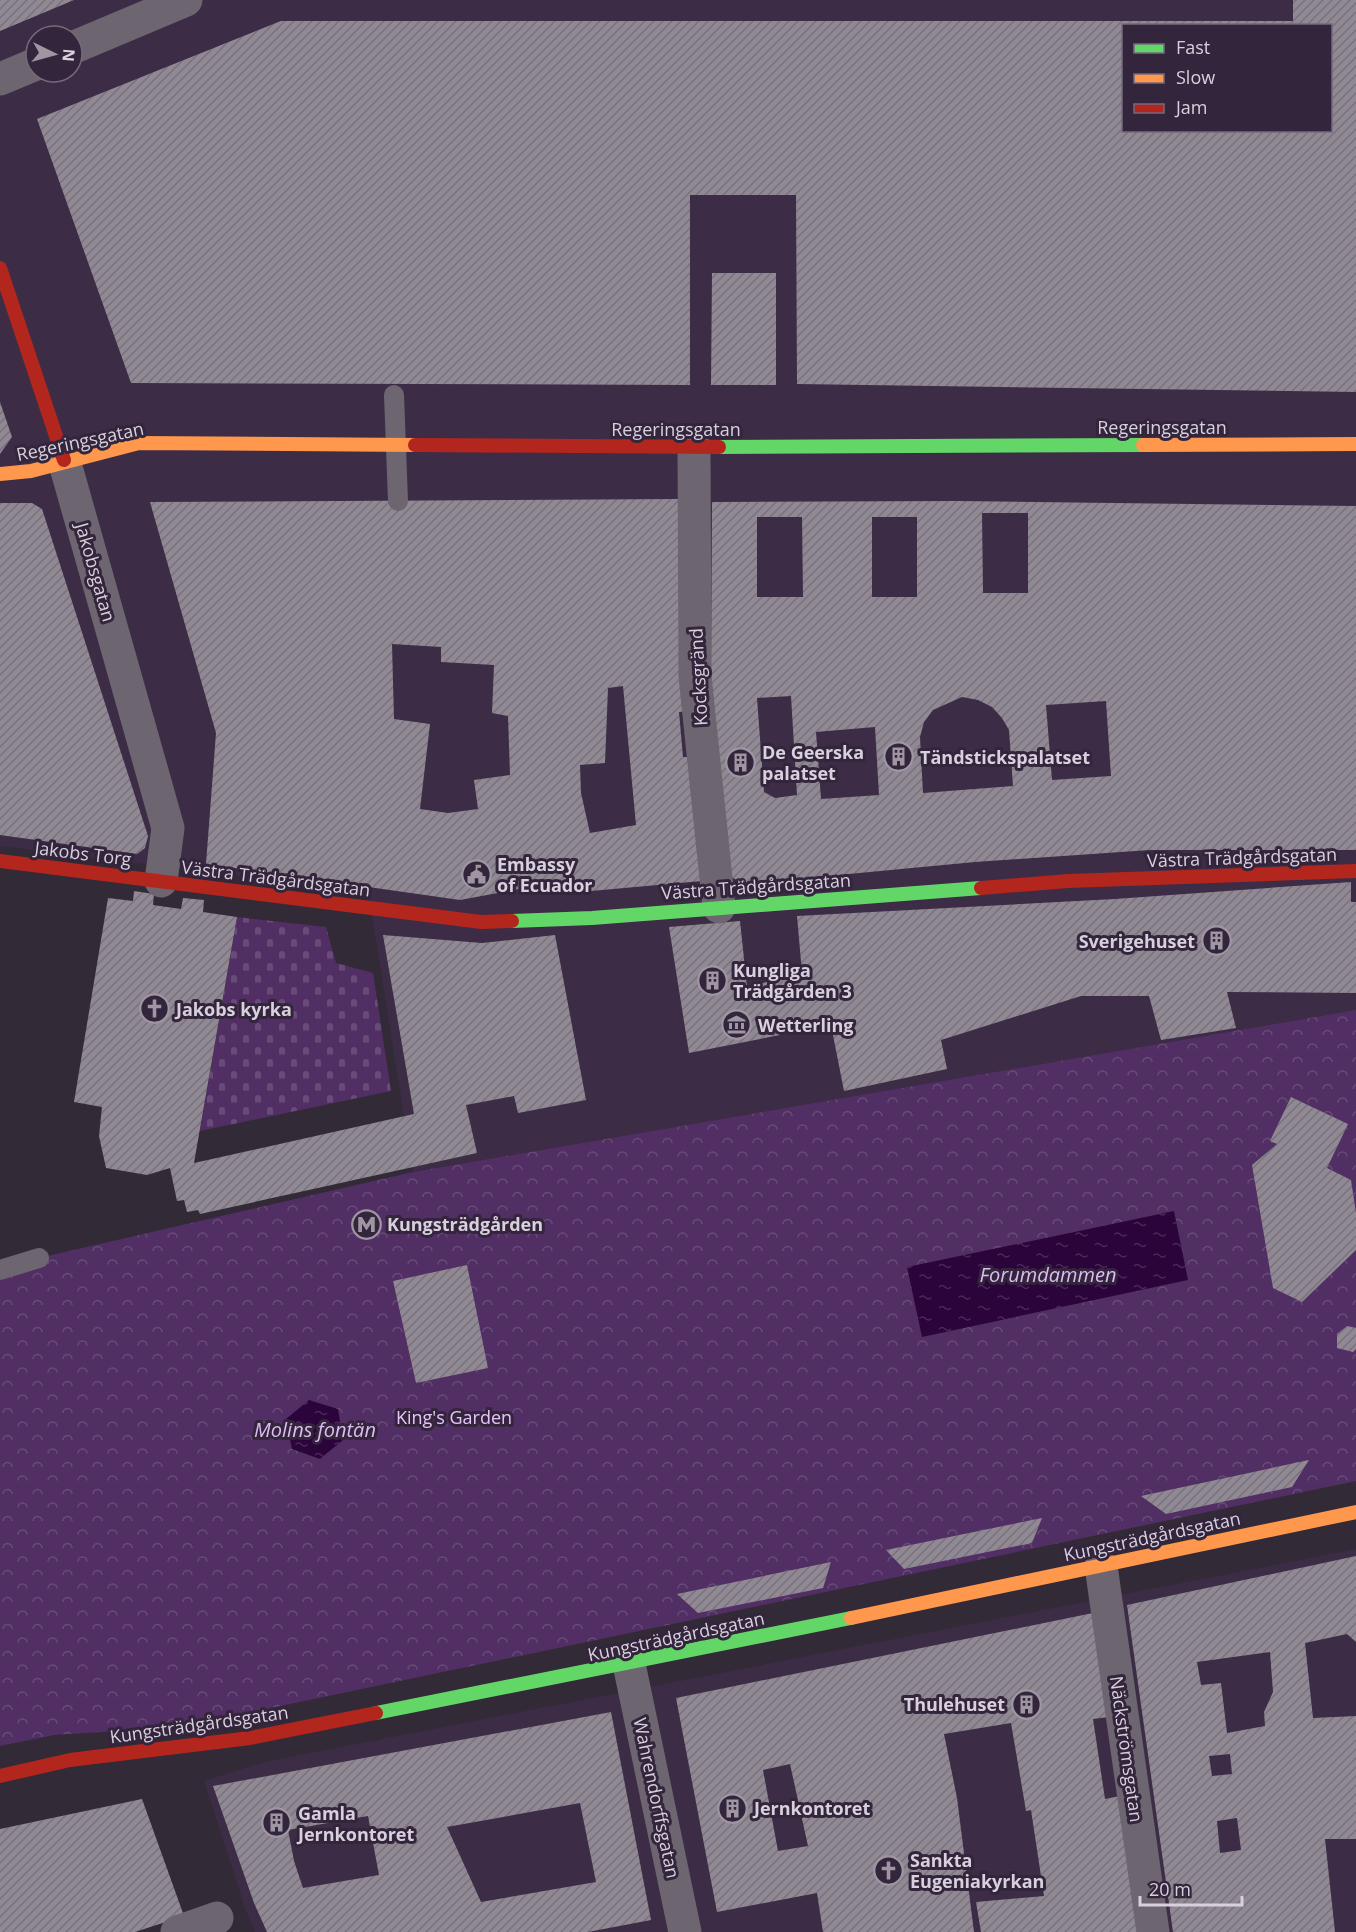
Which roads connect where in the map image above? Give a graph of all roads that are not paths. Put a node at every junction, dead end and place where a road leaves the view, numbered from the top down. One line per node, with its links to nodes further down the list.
1 (186, 0): 2 (street)
2 (150, 7): 3 (street)
3 (84, 42)
4 (24, 69): 5 (street)
5 (0, 79)
6 (0, 268): 11 (street, Jakobsgatan)
7 (394, 395): 8 (lane)
8 (396, 444): 10 (street, Regeringsgatan); 11 (street, Regeringsgatan); 13 (lane)
9 (1356, 444): 10 (street, Regeringsgatan)
10 (694, 447): 17 (street, Kocksgränd)
11 (64, 460): 12 (street, Regeringsgatan); 16 (street, Jakobsgatan)
12 (0, 474)
13 (398, 501)
14 (0, 861): 16 (street, Jakobs Torg)
15 (1356, 871): 17 (street, Västra Trädgårdsgatan)
16 (161, 881): 17 (street, Västra Trädgårdsgatan)
17 (719, 907)
18 (39, 1258): 19 (lane)
19 (0, 1270)
20 (1356, 1512): 21 (street, Kungsträdgårdsgatan)
21 (1101, 1566): 22 (street, Kungsträdgårdsgatan); 27 (street, Näckströmsgatan)
22 (629, 1664): 23 (street, Kungsträdgårdsgatan); 26 (street, Wahrendorffsgatan)
23 (0, 1776)
24 (217, 1918): 25 (street)
25 (177, 1932)
26 (686, 1932)
27 (1153, 1932)

